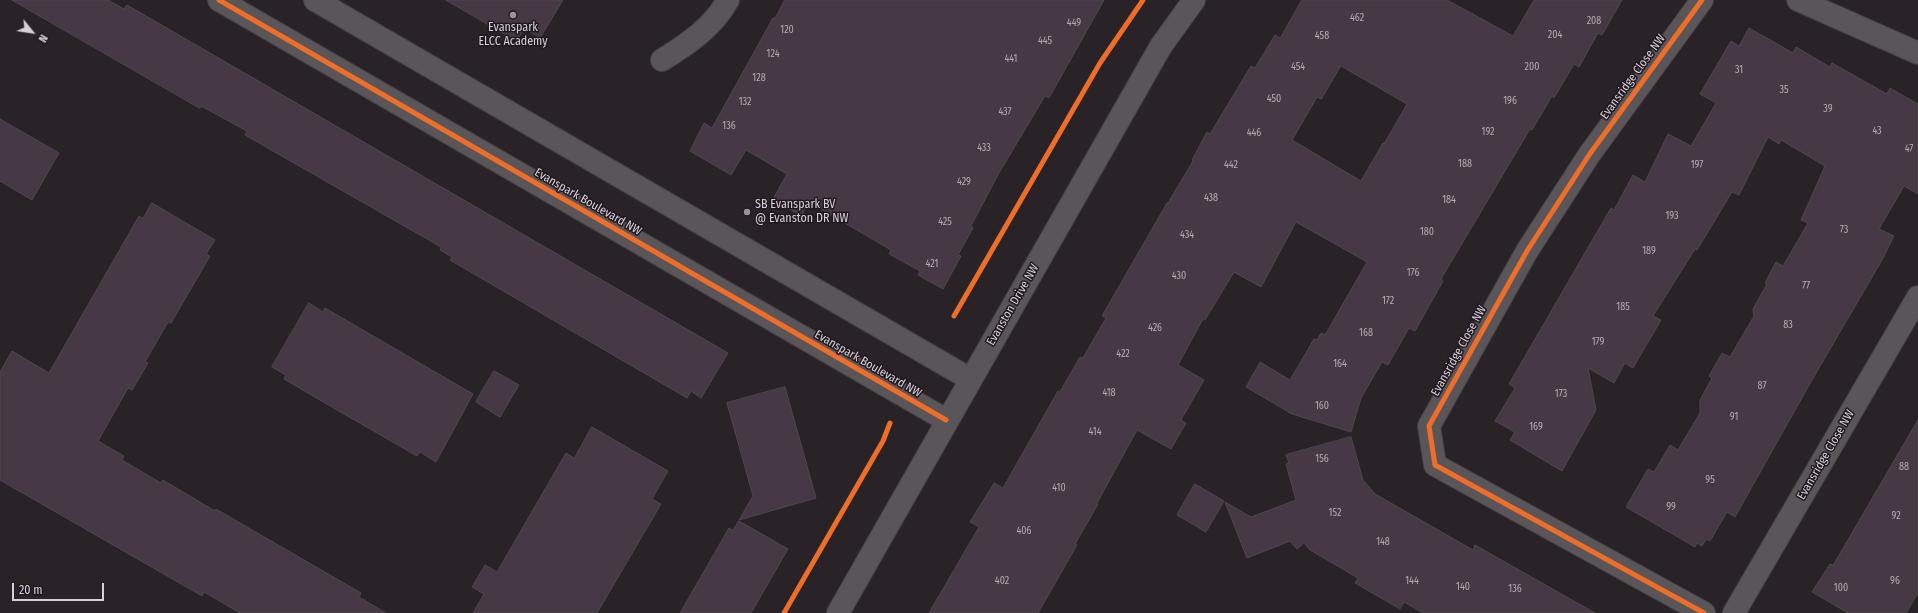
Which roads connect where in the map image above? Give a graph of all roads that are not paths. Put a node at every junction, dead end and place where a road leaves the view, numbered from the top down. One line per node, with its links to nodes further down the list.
1 (219, 0): 11 (street, Evanspark Boulevard NW)
2 (315, 0): 10 (street)
3 (728, 0): 8 (street)
4 (1194, 0): 10 (street, Evanston Drive NW)
5 (1702, 0): 13 (street, Evansridge Close NW)
6 (1798, 0): 7 (street)
7 (1918, 52)
8 (662, 60)
9 (1918, 297): 14 (street, Evansridge Close NW)
10 (970, 379): 11 (street, Evanston Drive NW)
11 (946, 420): 12 (street, Evanston Drive NW)
12 (838, 613)
13 (1704, 613)
14 (1734, 613)

